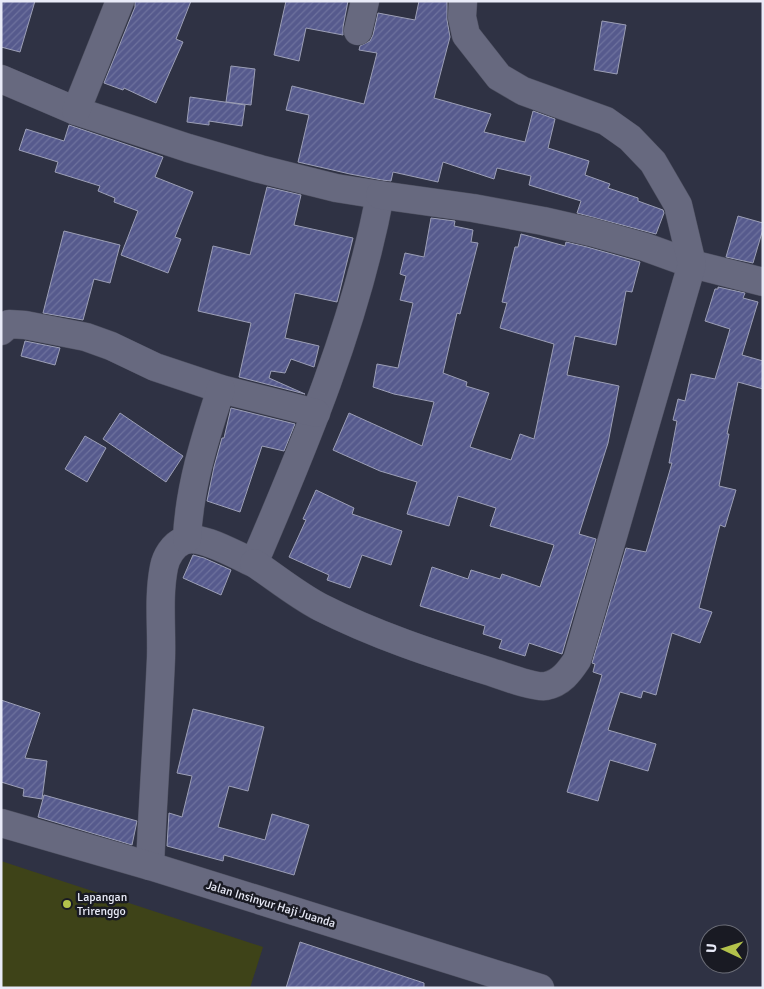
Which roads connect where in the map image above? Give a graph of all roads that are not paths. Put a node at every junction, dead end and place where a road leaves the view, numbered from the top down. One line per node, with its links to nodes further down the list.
1 (120, 1): 6 (street)
2 (365, 1): 4 (street)
3 (463, 1): 8 (street)
4 (358, 31)
5 (1, 79): 6 (street)
6 (76, 111): 7 (street)
7 (380, 195): 8 (street); 12 (street)
8 (692, 264): 9 (street); 14 (street)
9 (763, 282)
10 (1, 331): 11 (street)
11 (222, 389): 12 (street); 13 (street)
12 (316, 413): 14 (street)
13 (187, 539): 14 (street); 16 (street)
14 (254, 563)
15 (1, 823): 16 (street, Jalan Insinyur Haji Juanda)
16 (150, 866): 17 (street, Jalan Insinyur Haji Juanda)
17 (540, 988)

